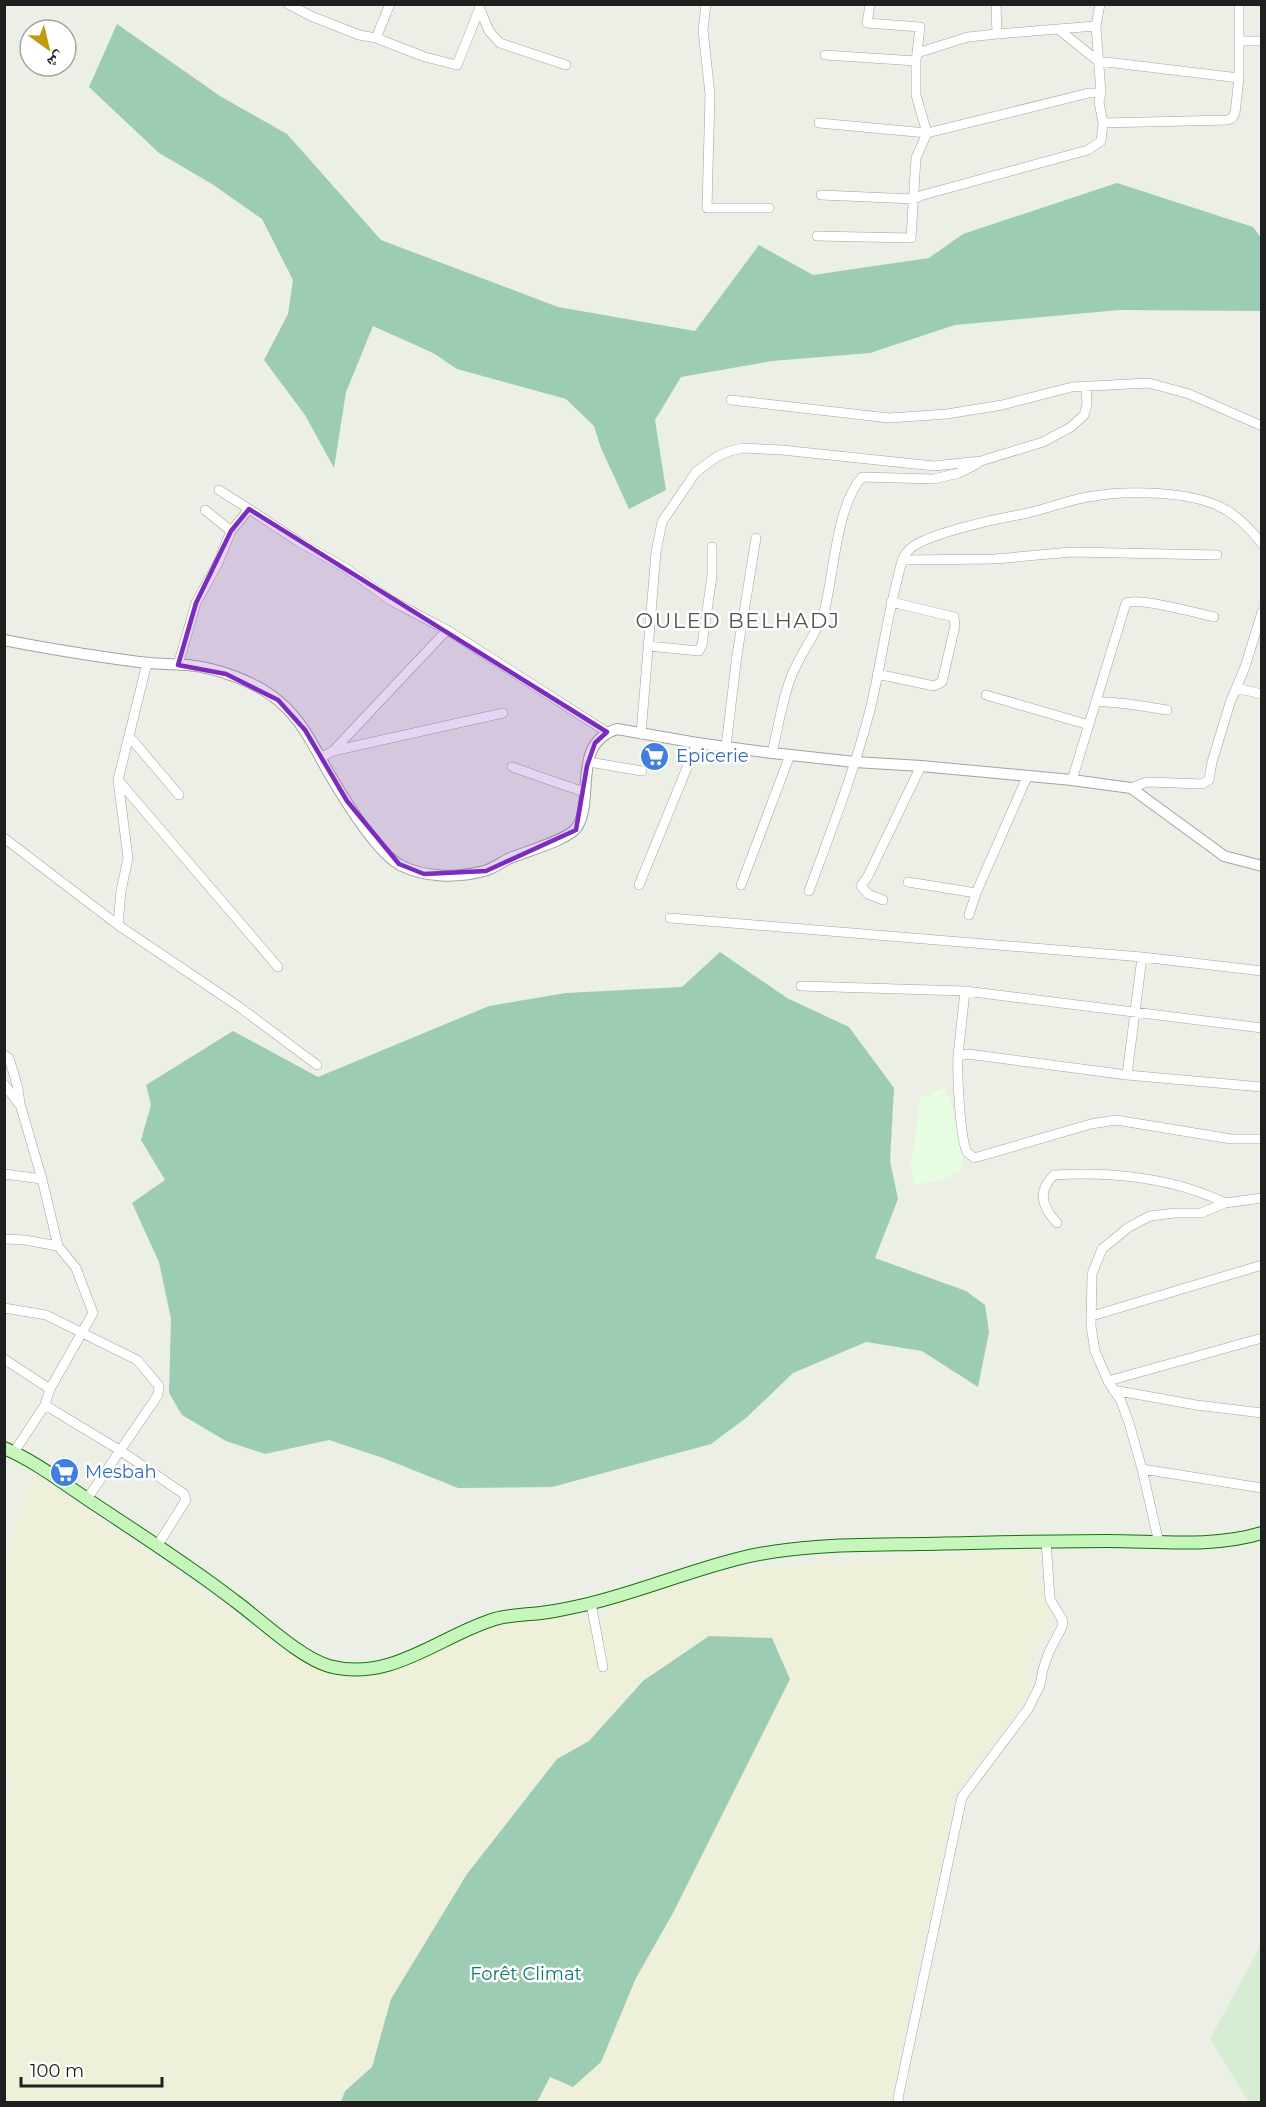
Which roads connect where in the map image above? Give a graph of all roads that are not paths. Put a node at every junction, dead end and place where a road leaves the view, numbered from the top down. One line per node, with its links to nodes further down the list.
1 (288, 4): 12 (street)
2 (390, 4): 12 (street)
3 (706, 4): 26 (street)
4 (870, 4): 16 (street)
5 (996, 4): 11 (street)
6 (1100, 4): 9 (street)
7 (1239, 4): 13 (street)
8 (479, 7): 12 (street); 18 (street)
9 (1096, 26): 10 (street); 17 (street)
10 (1058, 29): 11 (street); 17 (street)
11 (998, 34): 16 (street)
12 (376, 38)
13 (1240, 41): 14 (street); 19 (street)
14 (1262, 41)
15 (825, 56): 16 (street)
16 (917, 57): 23 (street)
17 (1098, 61): 19 (street); 20 (street)
18 (566, 65)
19 (1239, 78): 22 (street)
20 (1101, 93): 22 (street); 23 (street)
21 (819, 123): 23 (street)
22 (1103, 123): 25 (street)
23 (927, 133): 25 (street)
24 (821, 195): 25 (street)
25 (914, 200): 27 (street)
26 (770, 208)
27 (817, 236)
28 (1086, 386): 29 (street); 30 (street); 31 (street)
29 (731, 400)
30 (1262, 426)
31 (981, 461): 46 (street); 63 (street)
32 (219, 490): 33 (street)
33 (249, 509): 35 (street); 44 (street)
34 (205, 510): 35 (street)
35 (231, 531): 48 (street)
36 (756, 538): 61 (street)
37 (1262, 544): 40 (street)
38 (712, 547): 46 (street)
39 (1217, 555): 40 (street)
40 (902, 560): 41 (street)
41 (891, 602): 49 (street); 49 (street)
42 (1262, 612): 50 (street)
43 (1214, 617): 53 (street)
44 (447, 630): 57 (street); 62 (street)
45 (4, 640): 47 (street)
46 (648, 646): 58 (street)
47 (147, 663): 48 (street); 59 (street)
48 (178, 665): 65 (street)
49 (877, 674): 67 (street)
50 (1236, 688): 51 (street); 74 (street)
51 (1262, 694)
52 (986, 695): 56 (street)
53 (1096, 701): 54 (street); 56 (street)
54 (1167, 710)
55 (502, 713): 62 (street)
56 (1089, 725): 73 (street)
57 (607, 732): 58 (street); 66 (street)
58 (641, 734): 60 (street)
59 (129, 736): 72 (street); 76 (street)
60 (697, 743): 61 (street); 80 (street)
61 (726, 746): 63 (street)
62 (333, 751): 65 (street)
63 (772, 753): 64 (street)
64 (790, 755): 67 (street); 81 (street)
65 (320, 758): 75 (street)
66 (589, 762): 70 (street); 75 (street)
67 (855, 762): 68 (street); 82 (street)
68 (921, 766): 71 (street); 84 (street)
69 (512, 767): 75 (street)
70 (642, 771)
71 (1027, 777): 73 (street); 83 (street)
72 (118, 780): 87 (street); 89 (street)
73 (1072, 780): 74 (street)
74 (1131, 788): 78 (street)
75 (584, 792)
76 (179, 795)
77 (4, 838): 87 (street)
78 (1262, 866)
79 (908, 882): 83 (street)
80 (639, 885)
81 (741, 885)
82 (810, 891)
83 (976, 893): 85 (street)
84 (883, 900)
85 (969, 915)
86 (670, 918): 88 (street)
87 (118, 925): 97 (street)
88 (1142, 957): 90 (street); 93 (street)
89 (278, 967)
90 (1262, 971)
91 (801, 986): 92 (street)
92 (965, 991): 93 (street); 96 (street)
93 (1134, 1013): 94 (street); 98 (street)
94 (1262, 1028)
95 (4, 1055): 101 (street)
96 (958, 1056): 98 (street); 102 (street)
97 (317, 1065)
98 (1127, 1075): 100 (street)
99 (4, 1084): 101 (street)
100 (1262, 1087)
101 (20, 1104): 104 (street)
102 (1262, 1138)
103 (4, 1174): 104 (street)
104 (42, 1179): 109 (street)
105 (1262, 1198): 106 (street)
106 (1225, 1203): 107 (street); 112 (street)
107 (1057, 1223)
108 (4, 1239): 109 (street)
109 (58, 1246): 113 (street)
110 (1262, 1265): 112 (street)
111 (4, 1308): 113 (street)
112 (1092, 1316): 116 (street)
113 (81, 1332): 117 (street); 122 (street)
114 (1262, 1338): 116 (street)
115 (4, 1359): 117 (street)
116 (1107, 1381): 118 (street)
117 (50, 1389): 119 (street)
118 (1113, 1390): 120 (street); 123 (street)
119 (45, 1405): 121 (street); 122 (street)
120 (1262, 1413)
121 (9, 1450): 125 (main road)
122 (121, 1451): 125 (street); 129 (street)
123 (1142, 1469): 124 (street); 128 (street)
124 (1262, 1488)
125 (87, 1499): 129 (main road)
126 (1262, 1533): 128 (main road)
127 (1046, 1541): 128 (main road); 130 (main road); 132 (street)
128 (1159, 1543)
129 (157, 1546): 130 (main road)
130 (591, 1603): 131 (street)
131 (603, 1667)
132 (899, 2103)

